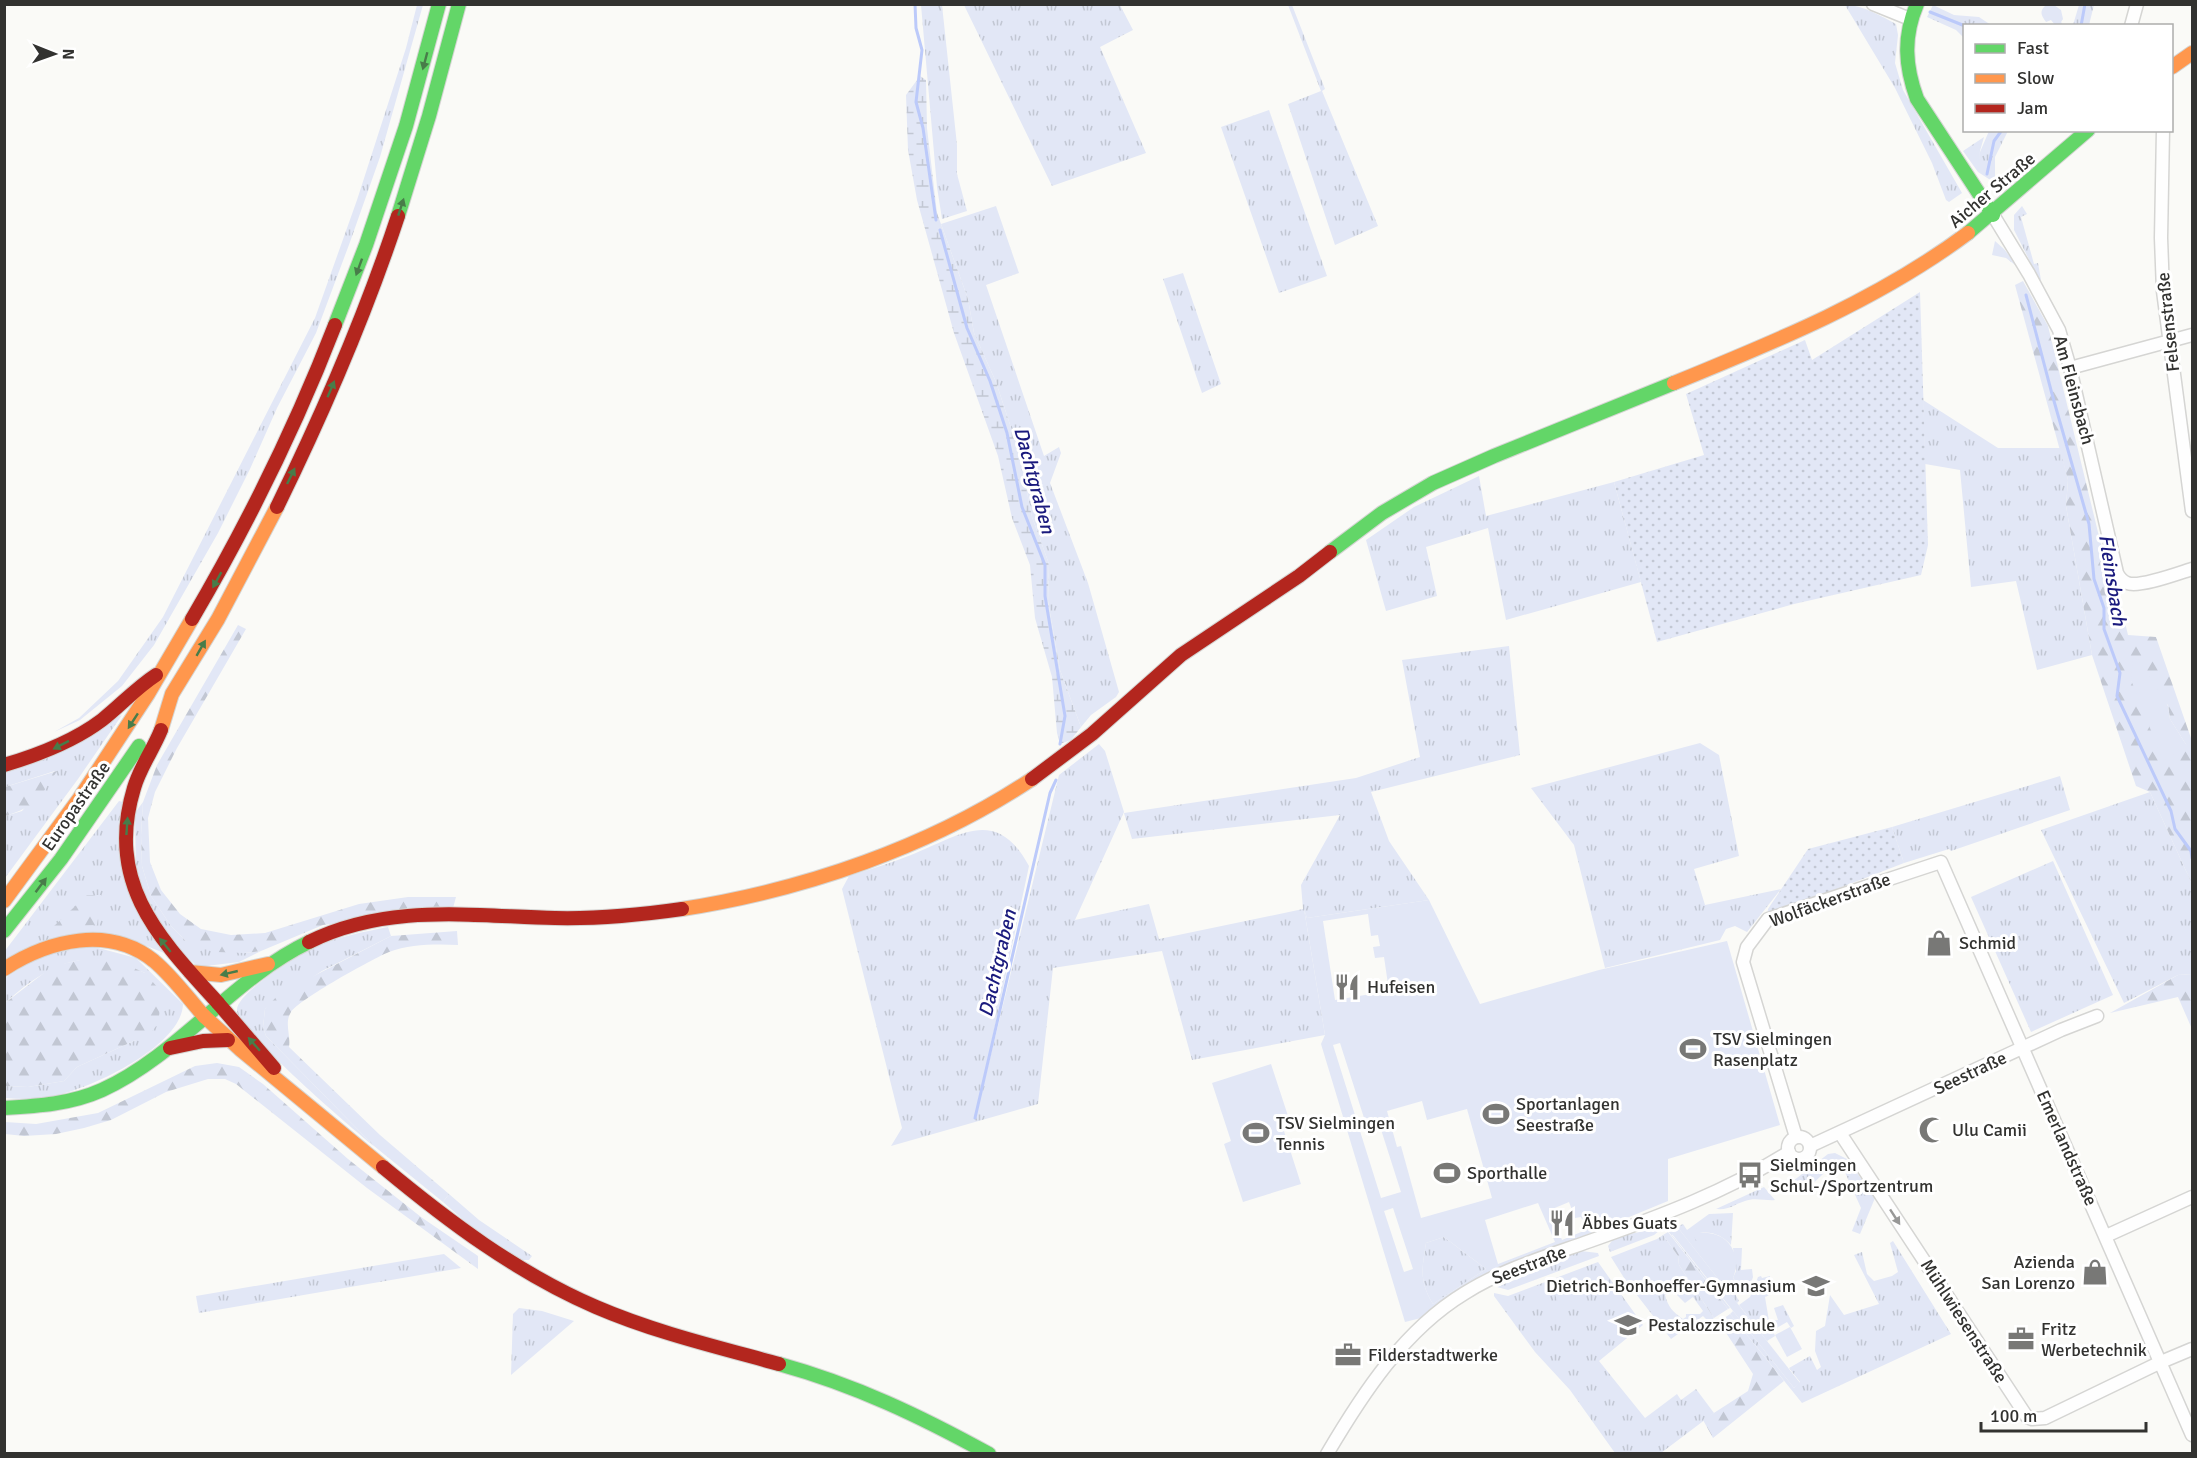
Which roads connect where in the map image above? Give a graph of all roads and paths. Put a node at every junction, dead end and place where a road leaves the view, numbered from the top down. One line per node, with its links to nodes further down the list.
1 (439, 4): 18 (main road, one-way to 18)
2 (459, 4): 19 (main road, one-way to 2)
3 (1873, 4): 6 (street)
4 (1917, 4): 6 (main road)
5 (2137, 4): 7 (street)
6 (1910, 19): 12 (main road)
7 (2132, 24)
8 (2193, 53): 9 (main road)
9 (2173, 66)
10 (2086, 132): 12 (main road, Aicher Straße)
11 (2163, 132): 14 (street, Felsenstraße)
12 (1993, 215): 15 (street, Am Fleinsbach); 24 (main road, Aicher Straße)
13 (2193, 335): 14 (street)
14 (2169, 342): 15 (street); 16 (street, Felsenstraße)
15 (2070, 368): 17 (street, Am Fleinsbach)
16 (2193, 512)
17 (2193, 569)
18 (164, 671): 20 (main road, one-way to 20); 22 (main road, one-way to 22)
19 (170, 698): 23 (main road, Europastraße, one-way to 19); 26 (main road, one-way to 19)
20 (4, 765)
21 (1941, 862): 32 (street, Emerlandstraße); 36 (street, Wolfäckerstraße)
22 (4, 901)
23 (4, 931)
24 (268, 964): 26 (main road, one-way to 26); 27 (main road)
25 (4, 969): 28 (main road)
26 (190, 972): 27 (main road)
27 (218, 1003): 28 (main road); 33 (main road, one-way to 27)
28 (204, 1016): 30 (main road); 31 (main road)
29 (2097, 1016): 32 (street, Seestraße)
30 (228, 1040): 31 (main road); 33 (main road)
31 (169, 1048): 34 (main road)
32 (2023, 1048): 35 (street, Seestraße); 40 (street, Emerlandstraße)
33 (287, 1086): 44 (main road)
34 (4, 1108)
35 (1840, 1132): 37 (street, Seestraße); 42 (street, Mühlwiesenstraße, one-way to 42)
36 (1796, 1137): 37 (street); 38 (street)
37 (1810, 1146): 38 (street, Seestraße)
38 (1789, 1152): 45 (street, Seestraße)
39 (2193, 1197): 40 (street)
40 (2106, 1236): 42 (street, Emerlandstraße)
41 (2193, 1349): 42 (street, Mühlwiesenstraße)
42 (2161, 1362): 43 (street, Emerlandstraße)
43 (2193, 1434)
44 (989, 1454)
45 (1327, 1454)

